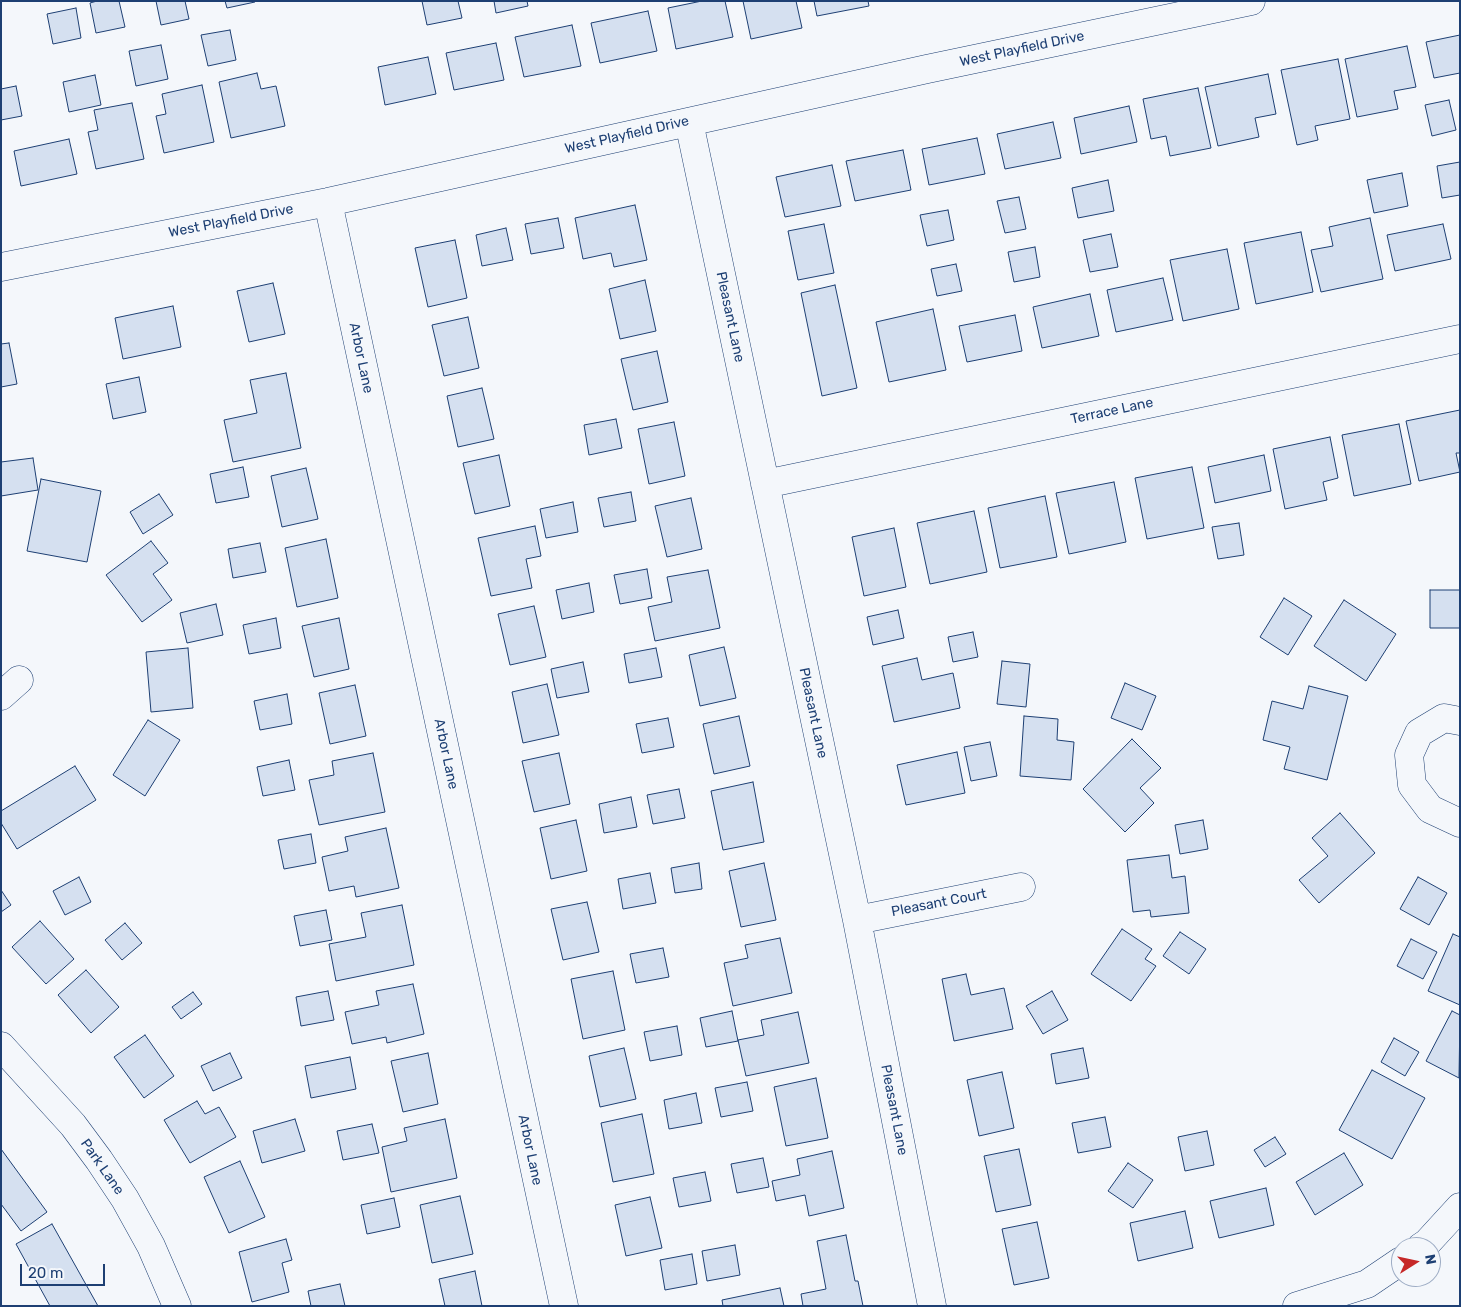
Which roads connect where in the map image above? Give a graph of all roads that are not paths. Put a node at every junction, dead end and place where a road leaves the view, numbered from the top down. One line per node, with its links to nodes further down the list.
1 (1252, 1): 2 (street, West Playfield Drive)
2 (689, 122): 3 (street, West Playfield Drive); 6 (street, Pleasant Lane)
3 (328, 202): 4 (street, West Playfield Drive); 16 (street, Arbor Lane)
4 (1, 267)
5 (1460, 339): 6 (street, Terrace Lane)
6 (765, 484): 10 (street, Pleasant Lane)
7 (1460, 721): 8 (street)
8 (1460, 824)
9 (1021, 887): 10 (street, Pleasant Court)
10 (857, 920): 17 (street, Pleasant Lane)
11 (1, 1046): 15 (street, Park Lane)
12 (1460, 1207): 13 (street)
13 (1432, 1237)
14 (1391, 1268): 18 (street)
15 (177, 1306)
16 (564, 1306)
17 (932, 1306)
18 (1297, 1306)

